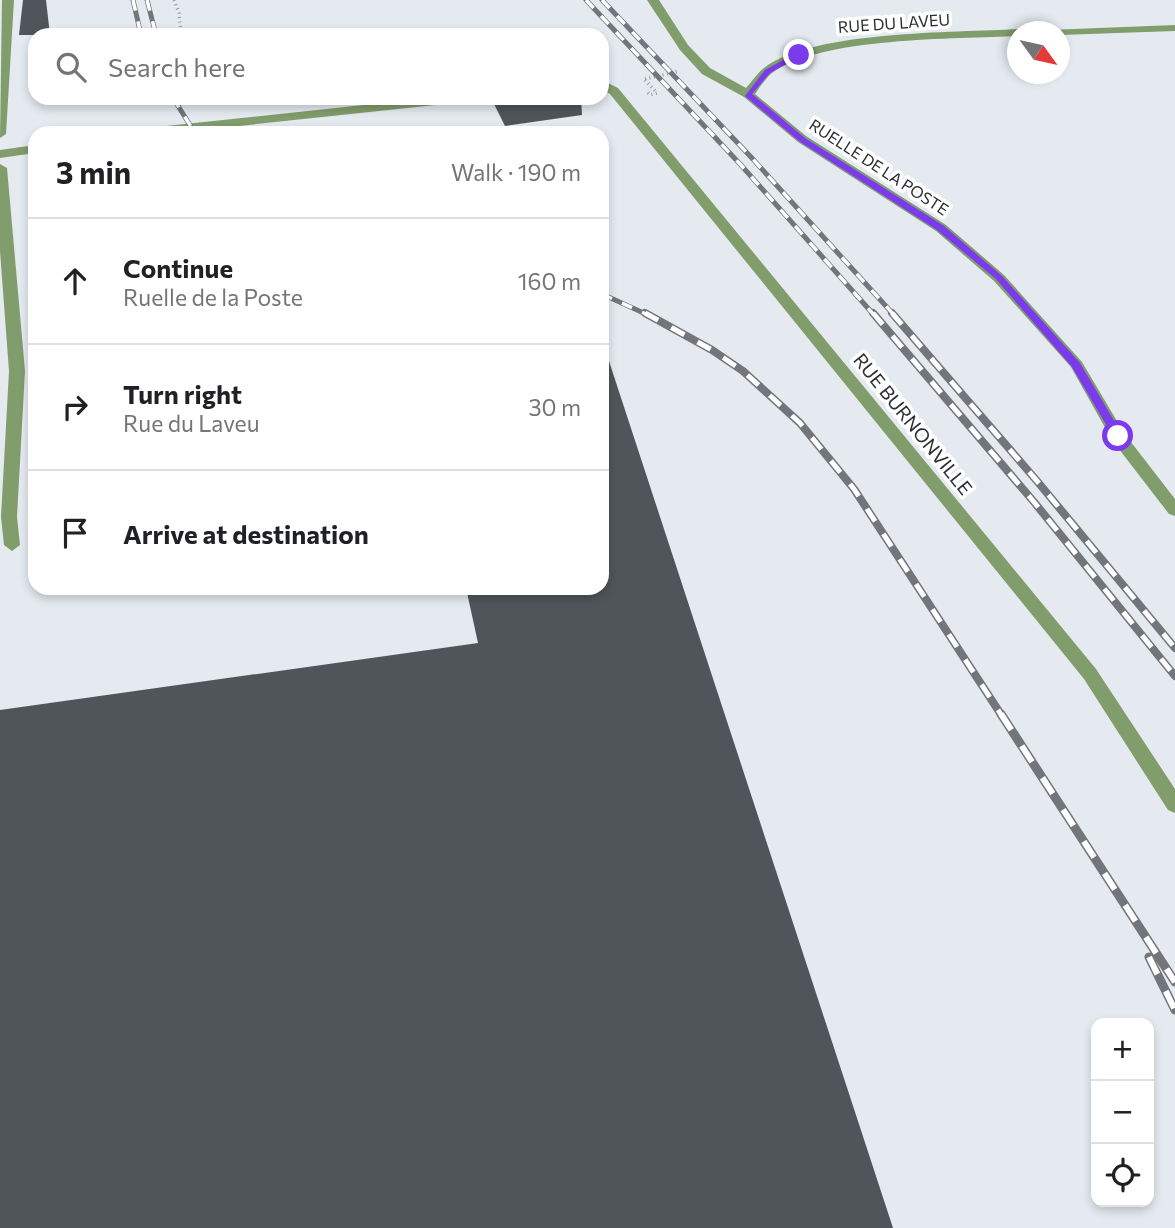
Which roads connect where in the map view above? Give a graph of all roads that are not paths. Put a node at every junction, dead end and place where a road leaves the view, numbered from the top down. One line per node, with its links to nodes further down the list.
1 (8, 0): 10 (street)
2 (653, 0): 7 (street, RUELLE DE LA POSTE)
3 (1175, 28): 4 (street)
4 (1070, 31)
5 (1007, 33): 7 (street, RUE DU LAVEU)
6 (609, 88): 16 (street, RUE BURNONVILLE)
7 (748, 94): 14 (street, RUELLE DE LA POSTE)
8 (399, 105): 9 (street)
9 (203, 126)
10 (0, 134)
11 (28, 150): 12 (street)
12 (0, 154)
13 (0, 168): 15 (street)
14 (1175, 510)
15 (12, 545)
16 (1175, 805)

